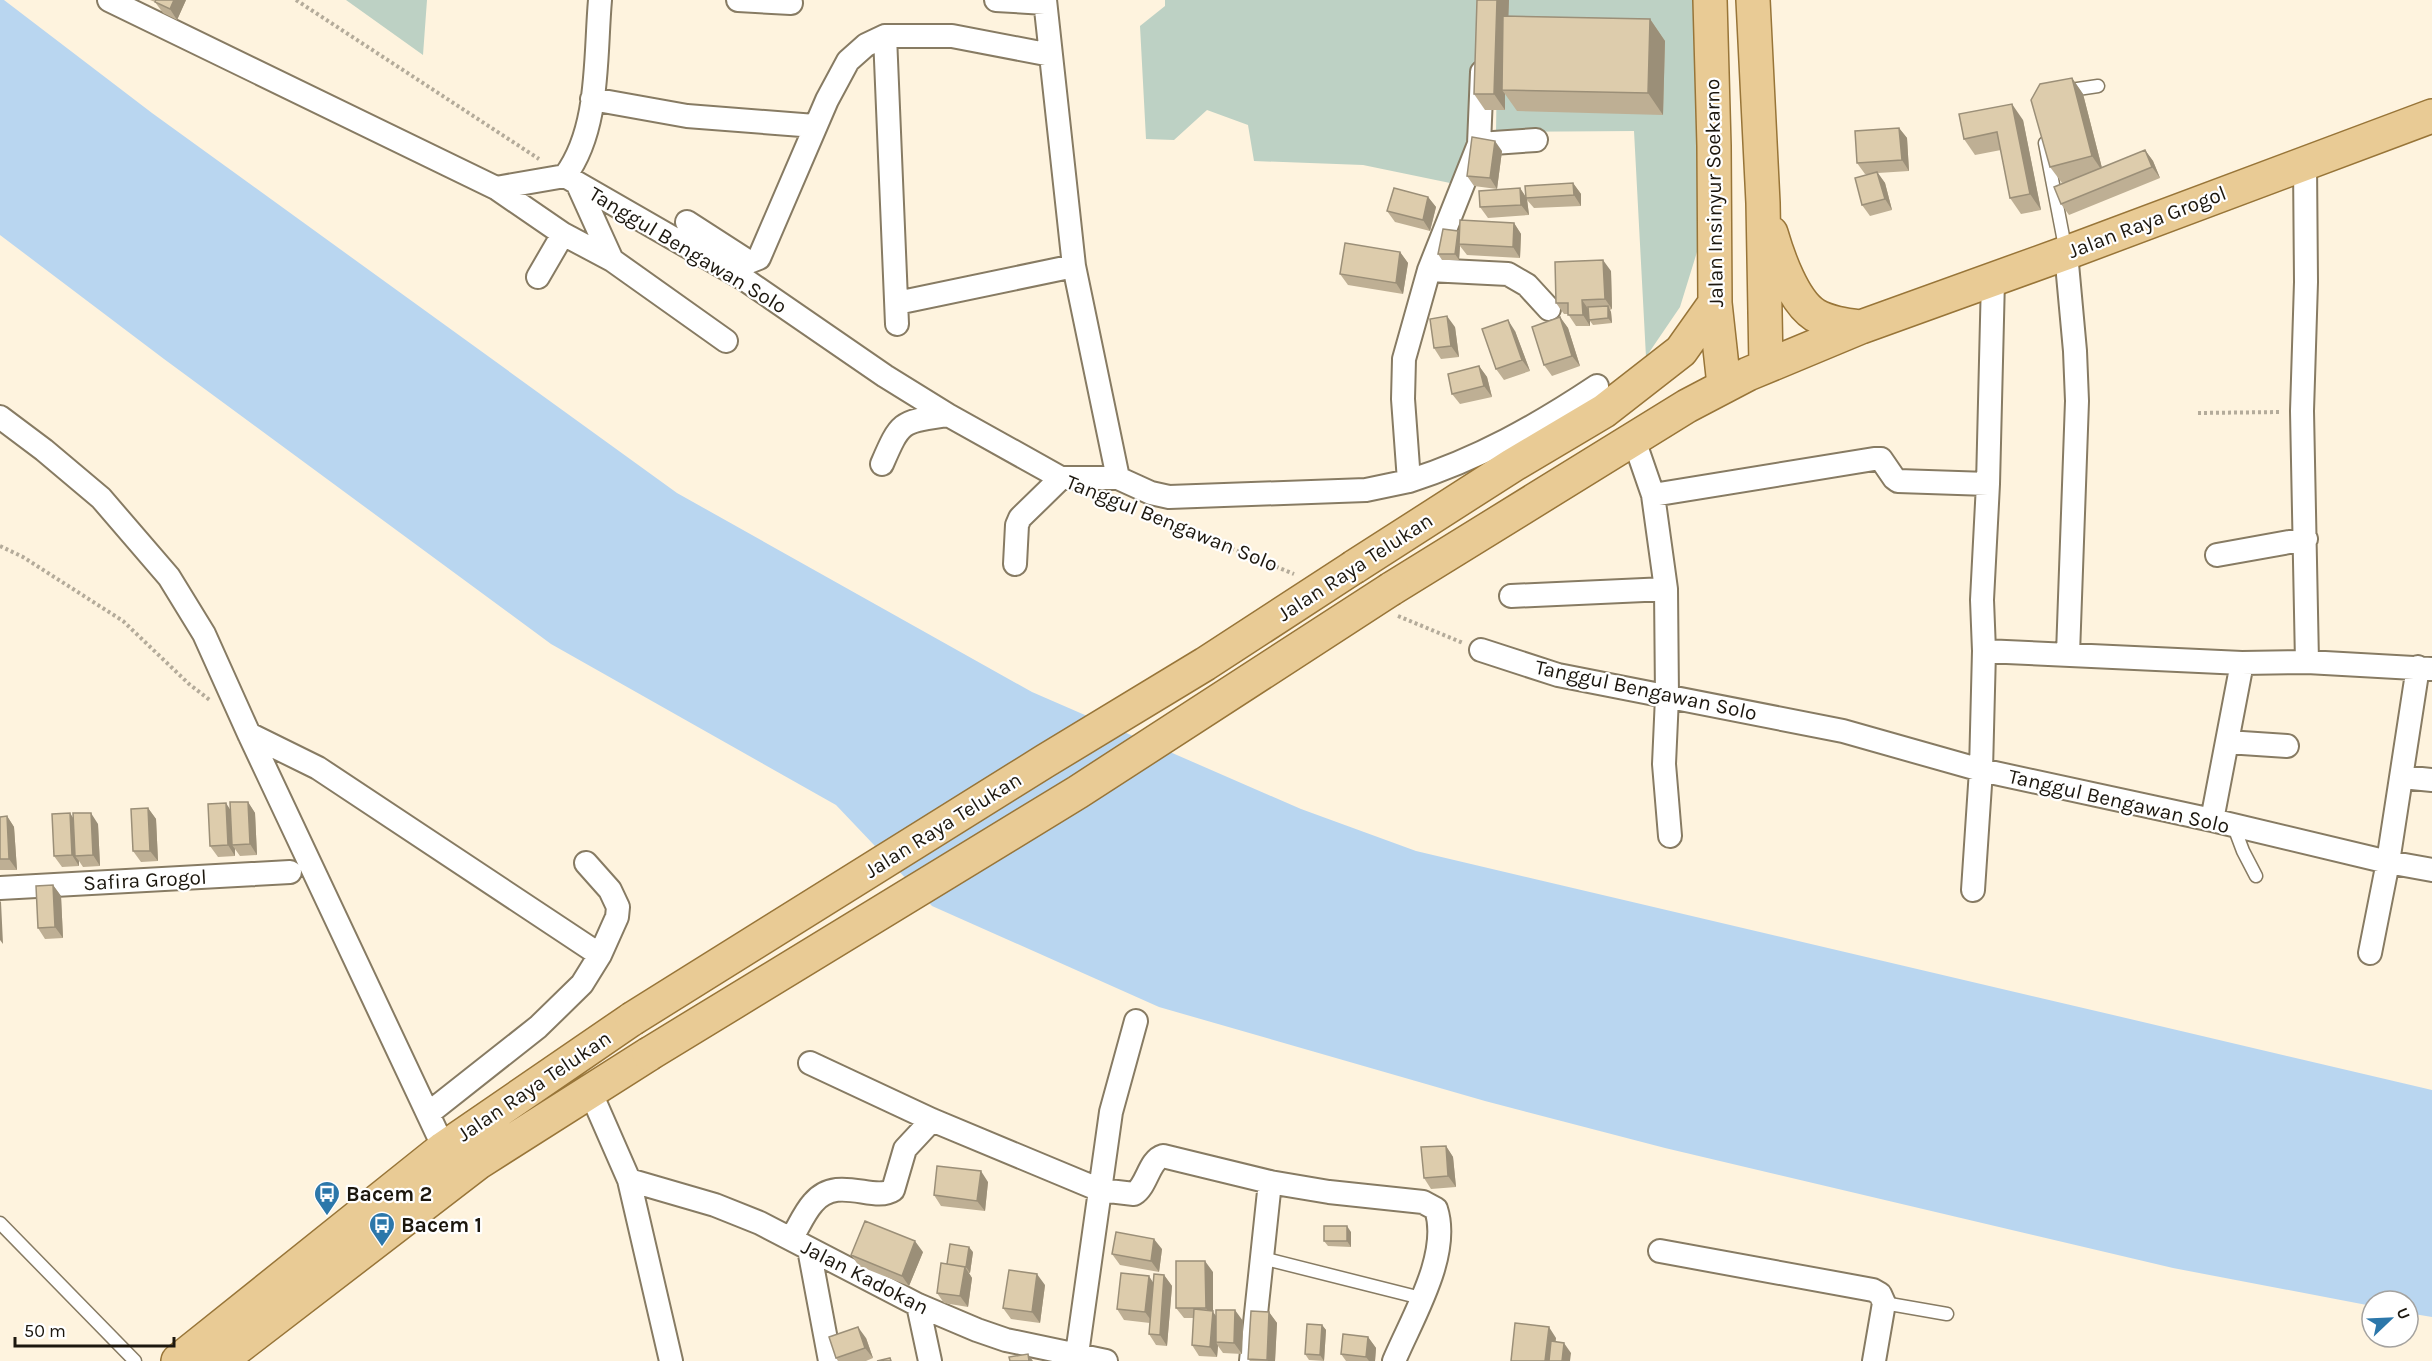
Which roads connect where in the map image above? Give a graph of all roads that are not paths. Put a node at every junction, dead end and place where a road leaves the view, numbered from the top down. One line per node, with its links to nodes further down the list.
1 (109, 0): 22 (street)
2 (600, 0): 14 (street)
3 (738, 0): 8 (street)
4 (996, 0): 7 (street)
5 (1710, 0): 32 (main road, Jalan Insinyur Soekarno)
6 (1754, 0): 23 (main road)
7 (1045, 1): 10 (street)
8 (791, 3)
9 (885, 36): 10 (street); 16 (street); 28 (street)
10 (1051, 55): 28 (street)
11 (1483, 55): 19 (street)
12 (2098, 86): 13 (lane)
13 (2051, 93)
14 (592, 99): 16 (street); 21 (street)
15 (2432, 116): 20 (main road, Jalan Raya Grogol)
16 (815, 126): 24 (street)
17 (2043, 134): 26 (lane)
18 (1536, 140): 19 (street)
19 (1479, 144): 29 (street)
20 (2304, 163): 26 (main road, Jalan Raya Grogol); 48 (street)
21 (571, 181): 22 (street); 27 (street); 39 (street, Tanggul Bengawan Solo)
22 (496, 188): 25 (street)
23 (1762, 203): 34 (main road); 36 (main road)
24 (687, 222)
25 (562, 234): 27 (street); 30 (street)
26 (2066, 253): 31 (main road, Jalan Raya Grogol); 55 (street)
27 (612, 260): 35 (street)
28 (1074, 266): 44 (street)
29 (1429, 270): 33 (street); 45 (street)
30 (538, 277)
31 (1993, 279): 34 (main road, Jalan Raya Grogol); 46 (street)
32 (1715, 303): 37 (main road, Jalan Insinyur Soekarno); 83 (main road, Jalan Raya Telukan, bridge)
33 (1549, 309)
34 (1861, 327): 36 (main road, Jalan Raya Grogol)
35 (726, 341)
36 (1766, 366): 37 (main road, Jalan Raya Telukan)
37 (1724, 385): 41 (main road, Jalan Raya Telukan)
38 (1597, 386): 45 (street)
39 (948, 415): 42 (street); 43 (street, Tanggul Bengawan Solo)
40 (0, 417): 60 (street)
41 (1634, 440): 47 (street); 80 (main road, Jalan Raya Telukan, bridge)
42 (882, 464)
43 (1061, 478): 44 (street); 50 (street)
44 (1118, 478): 45 (street)
45 (1409, 481)
46 (1988, 484): 47 (street); 54 (street)
47 (1653, 495): 51 (street)
48 (2306, 539): 49 (street); 56 (street)
49 (2217, 555)
50 (1015, 564)
51 (1666, 589): 52 (street); 59 (street)
52 (1511, 596)
53 (1481, 650): 59 (street, Tanggul Bengawan Solo)
54 (1984, 651): 55 (street); 63 (street)
55 (2068, 654): 57 (street)
56 (2307, 662): 57 (street); 58 (street)
57 (2242, 663): 61 (street)
58 (2425, 668): 64 (street)
59 (1667, 697): 63 (street, Tanggul Bengawan Solo); 68 (street)
60 (249, 734): 77 (street); 81 (street)
61 (2227, 742): 62 (street); 66 (street)
62 (2287, 746)
63 (1981, 770): 66 (street, Tanggul Bengawan Solo); 75 (street)
64 (2402, 777): 65 (street); 69 (street)
65 (2432, 780)
66 (2212, 820): 67 (street, Tanggul Bengawan Solo)
67 (2234, 827): 69 (street, Tanggul Bengawan Solo); 73 (lane)
68 (1670, 836)
69 (2388, 862): 71 (street, Tanggul Bengawan Solo); 76 (street)
70 (586, 863): 77 (street)
71 (2432, 870)
72 (290, 872): 74 (street, Safira Grogol)
73 (2256, 876)
74 (0, 888)
75 (1973, 890)
76 (2370, 953)
77 (600, 955): 81 (street)
78 (1136, 1021): 86 (street)
79 (810, 1064): 82 (street)
80 (590, 1091): 84 (street); 98 (main road, Jalan Raya Telukan)
81 (429, 1113): 83 (street)
82 (932, 1120): 86 (street); 88 (street)
83 (444, 1148): 97 (main road, Jalan Raya Telukan)
84 (629, 1180): 88 (street, Jalan Kadokan); 99 (street)
85 (1270, 1182): 86 (street); 90 (street); 91 (street)
86 (1100, 1190): 95 (street)
87 (0, 1223): 96 (lane)
88 (800, 1244): 93 (street, Jalan Kadokan); 100 (street)
89 (1660, 1251): 92 (street)
90 (1262, 1258): 91 (lane); 102 (street)
91 (1421, 1298): 103 (street)
92 (1884, 1303): 94 (lane); 104 (street)
93 (918, 1305): 95 (street, Jalan Kadokan); 101 (street)
94 (1947, 1314)
95 (1093, 1359)
96 (135, 1361)
97 (178, 1361)
98 (220, 1361)
99 (671, 1361)
100 (830, 1361)
101 (930, 1361)
102 (1251, 1361)
103 (1394, 1361)
104 (1874, 1361)

